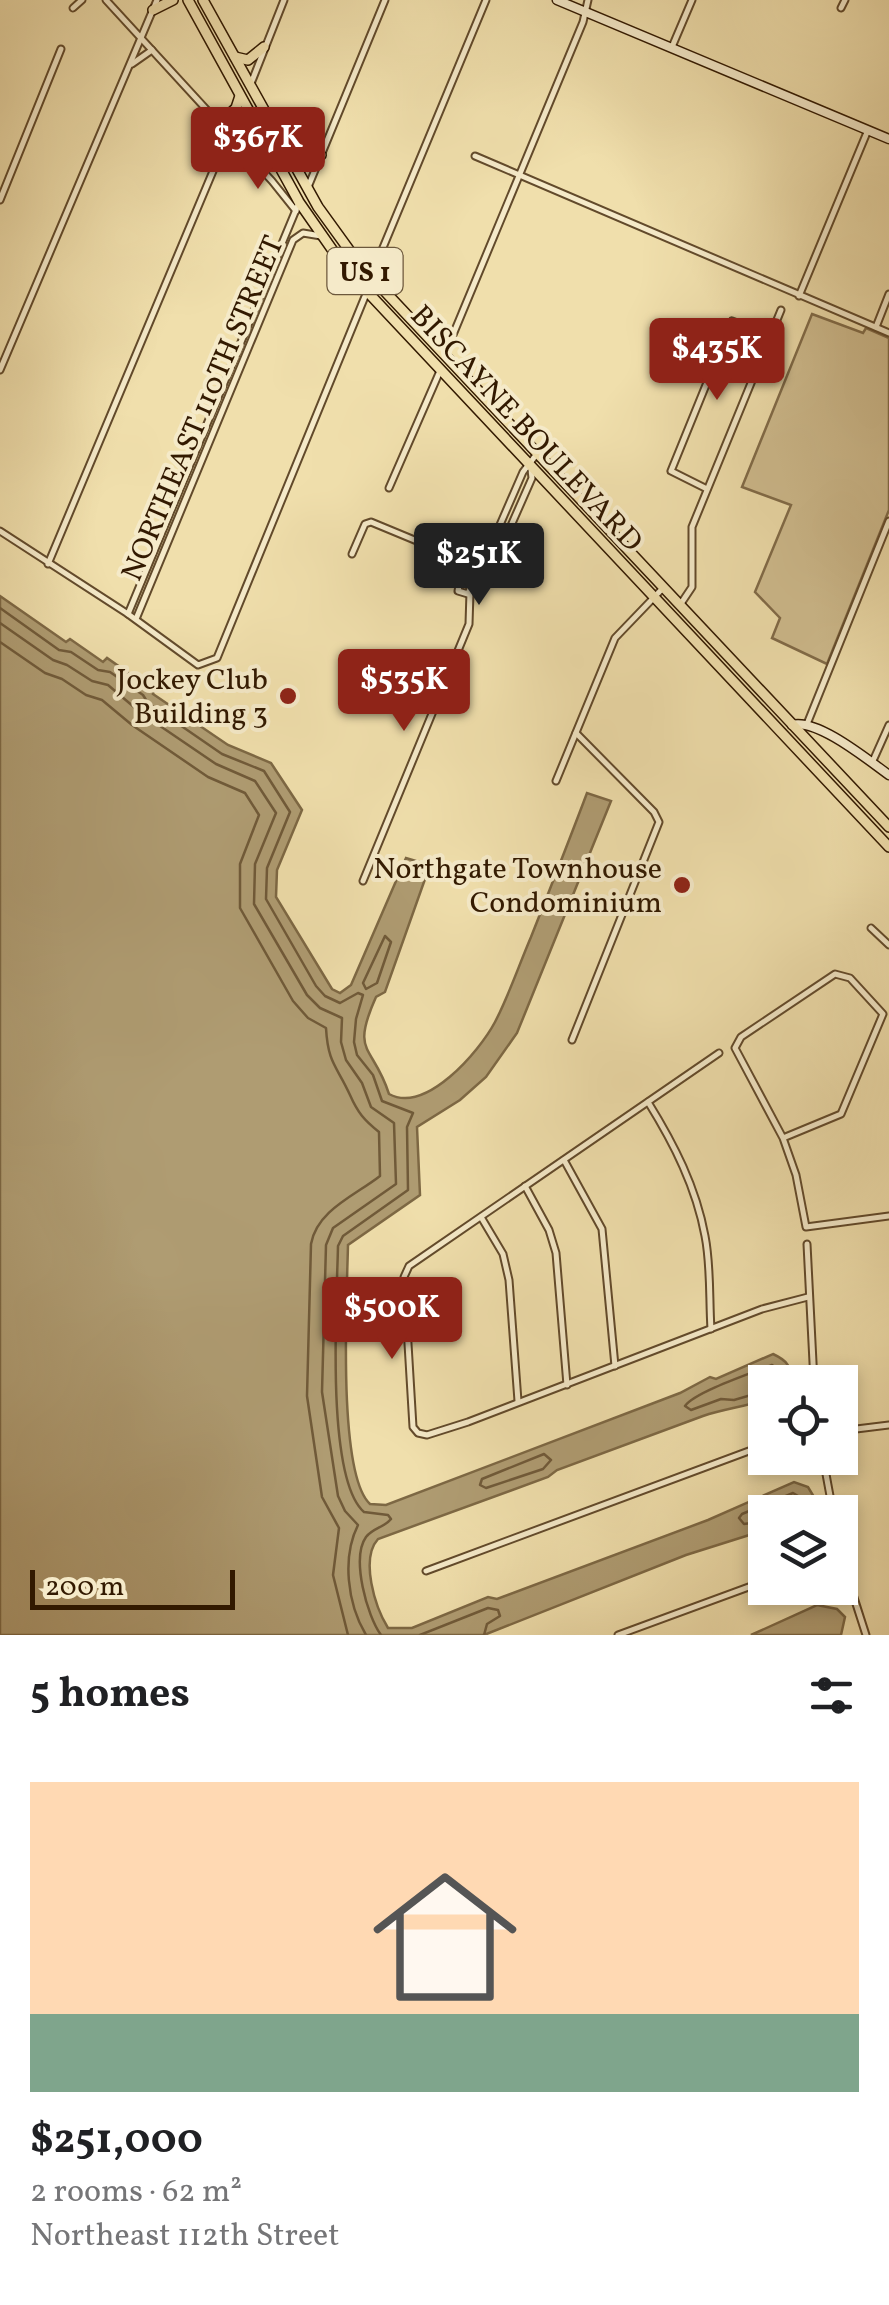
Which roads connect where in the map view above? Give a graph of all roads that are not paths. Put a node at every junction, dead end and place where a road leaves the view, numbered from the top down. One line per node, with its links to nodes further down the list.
1 (82, 0): 14 (street)
2 (106, 0): 17 (street)
3 (175, 0): 12 (main road); 13 (main road)
4 (203, 0): 22 (main road, BISCAYNE BOULEVARD / US 1)
5 (284, 0): 18 (street)
6 (385, 0): 31 (street)
7 (486, 0): 39 (street)
8 (557, 0): 16 (street)
9 (588, 0): 16 (street)
10 (692, 0): 19 (street)
11 (845, 0): 15 (street)
12 (189, 2): 25 (main road, BISCAYNE BOULEVARD / US 1)
13 (155, 5): 17 (street)
14 (73, 8)
15 (842, 8)
16 (585, 12): 19 (street); 34 (street)
17 (141, 38): 21 (street); 23 (street)
18 (264, 47): 22 (main road); 24 (street)
19 (672, 48): 28 (street)
20 (61, 49): 36 (street)
21 (152, 50): 23 (street); 27 (street)
22 (235, 57): 24 (main road, BISCAYNE BOULEVARD / US 1)
23 (130, 65): 48 (street)
24 (250, 86): 33 (main road, BISCAYNE BOULEVARD / US 1)
25 (240, 96): 26 (main road, BISCAYNE BOULEVARD / US 1); 27 (main road)
26 (253, 119): 29 (main road); 37 (main road, BISCAYNE BOULEVARD / US 1)
27 (220, 123): 29 (street)
28 (868, 130): 30 (street); 42 (street)
29 (229, 133): 37 (street); 60 (street)
30 (889, 138)
31 (321, 154): 33 (main road); 35 (street)
32 (475, 156): 34 (street)
33 (291, 160): 35 (main road, BISCAYNE BOULEVARD / US 1)
34 (520, 175): 42 (street); 47 (street)
35 (307, 189): 39 (main road, BISCAYNE BOULEVARD / US 1)
36 (1, 197)
37 (297, 206): 38 (main road, BISCAYNE BOULEVARD / US 1); 67 (street, NORTHEAST 110TH STREET)
38 (321, 236): 40 (main road, BISCAYNE BOULEVARD / US 1); 68 (street, NORTHEAST 110TH STREET)
39 (370, 278): 47 (main road, BISCAYNE BOULEVARD / US 1)
40 (366, 294): 49 (main road, BISCAYNE BOULEVARD / US 1); 68 (street)
41 (889, 294): 44 (street)
42 (799, 296): 44 (street)
43 (781, 310): 46 (street)
44 (876, 327): 45 (street)
45 (889, 333)
46 (770, 336): 53 (street); 53 (street)
47 (444, 356): 50 (main road, BISCAYNE BOULEVARD / US 1)
48 (0, 370)
49 (440, 371): 51 (main road, BISCAYNE BOULEVARD / US 1); 52 (street)
50 (536, 454): 51 (street); 63 (main road, BISCAYNE BOULEVARD / US 1)
51 (530, 467): 54 (street); 55 (street); 65 (main road, BISCAYNE BOULEVARD / US 1)
52 (389, 488)
53 (707, 488): 66 (street)
54 (503, 516): 55 (street); 58 (street)
55 (513, 521): 58 (street)
56 (889, 521): 70 (street)
57 (0, 531): 60 (street)
58 (499, 542): 62 (street)
59 (352, 554): 61 (street)
60 (48, 564): 67 (street)
61 (460, 580): 62 (street); 64 (street)
62 (472, 582): 64 (street)
63 (662, 588): 65 (street); 66 (main road, BISCAYNE BOULEVARD / US 1)
64 (470, 592): 79 (street)
65 (653, 597): 69 (main road, BISCAYNE BOULEVARD / US 1); 73 (street)
66 (680, 606): 71 (main road, BISCAYNE BOULEVARD / US 1)
67 (128, 614): 68 (street)
68 (136, 619)
69 (771, 722): 71 (main road); 78 (main road, BISCAYNE BOULEVARD / US 1)
70 (807, 724): 71 (street); 74 (street)
71 (792, 725): 77 (main road, BISCAYNE BOULEVARD / US 1)
72 (889, 725): 74 (street)
73 (576, 733): 76 (street); 82 (street)
74 (872, 763): 75 (street)
75 (889, 775)
76 (556, 781)
77 (889, 827)
78 (889, 847)
79 (363, 881)
80 (872, 928): 81 (street)
81 (889, 945)
82 (572, 1040)
83 (719, 1053): 84 (street)
84 (648, 1102): 86 (street); 92 (street)
85 (783, 1138): 85 (street); 89 (street)
86 (564, 1160): 87 (street); 94 (street)
87 (525, 1186): 88 (street); 95 (street)
88 (481, 1216): 96 (street); 96 (street)
89 (889, 1216)
90 (807, 1244): 91 (street)
91 (808, 1297): 92 (street); 93 (street)
92 (711, 1329): 94 (street)
93 (813, 1365)
94 (615, 1366): 95 (street)
95 (567, 1386): 96 (street)
96 (518, 1402)
97 (889, 1425): 98 (street)
98 (858, 1429)
99 (748, 1451): 100 (street)
100 (426, 1571)
101 (748, 1587): 103 (street)
102 (856, 1605): 104 (street)
103 (618, 1635)
104 (866, 1635)

